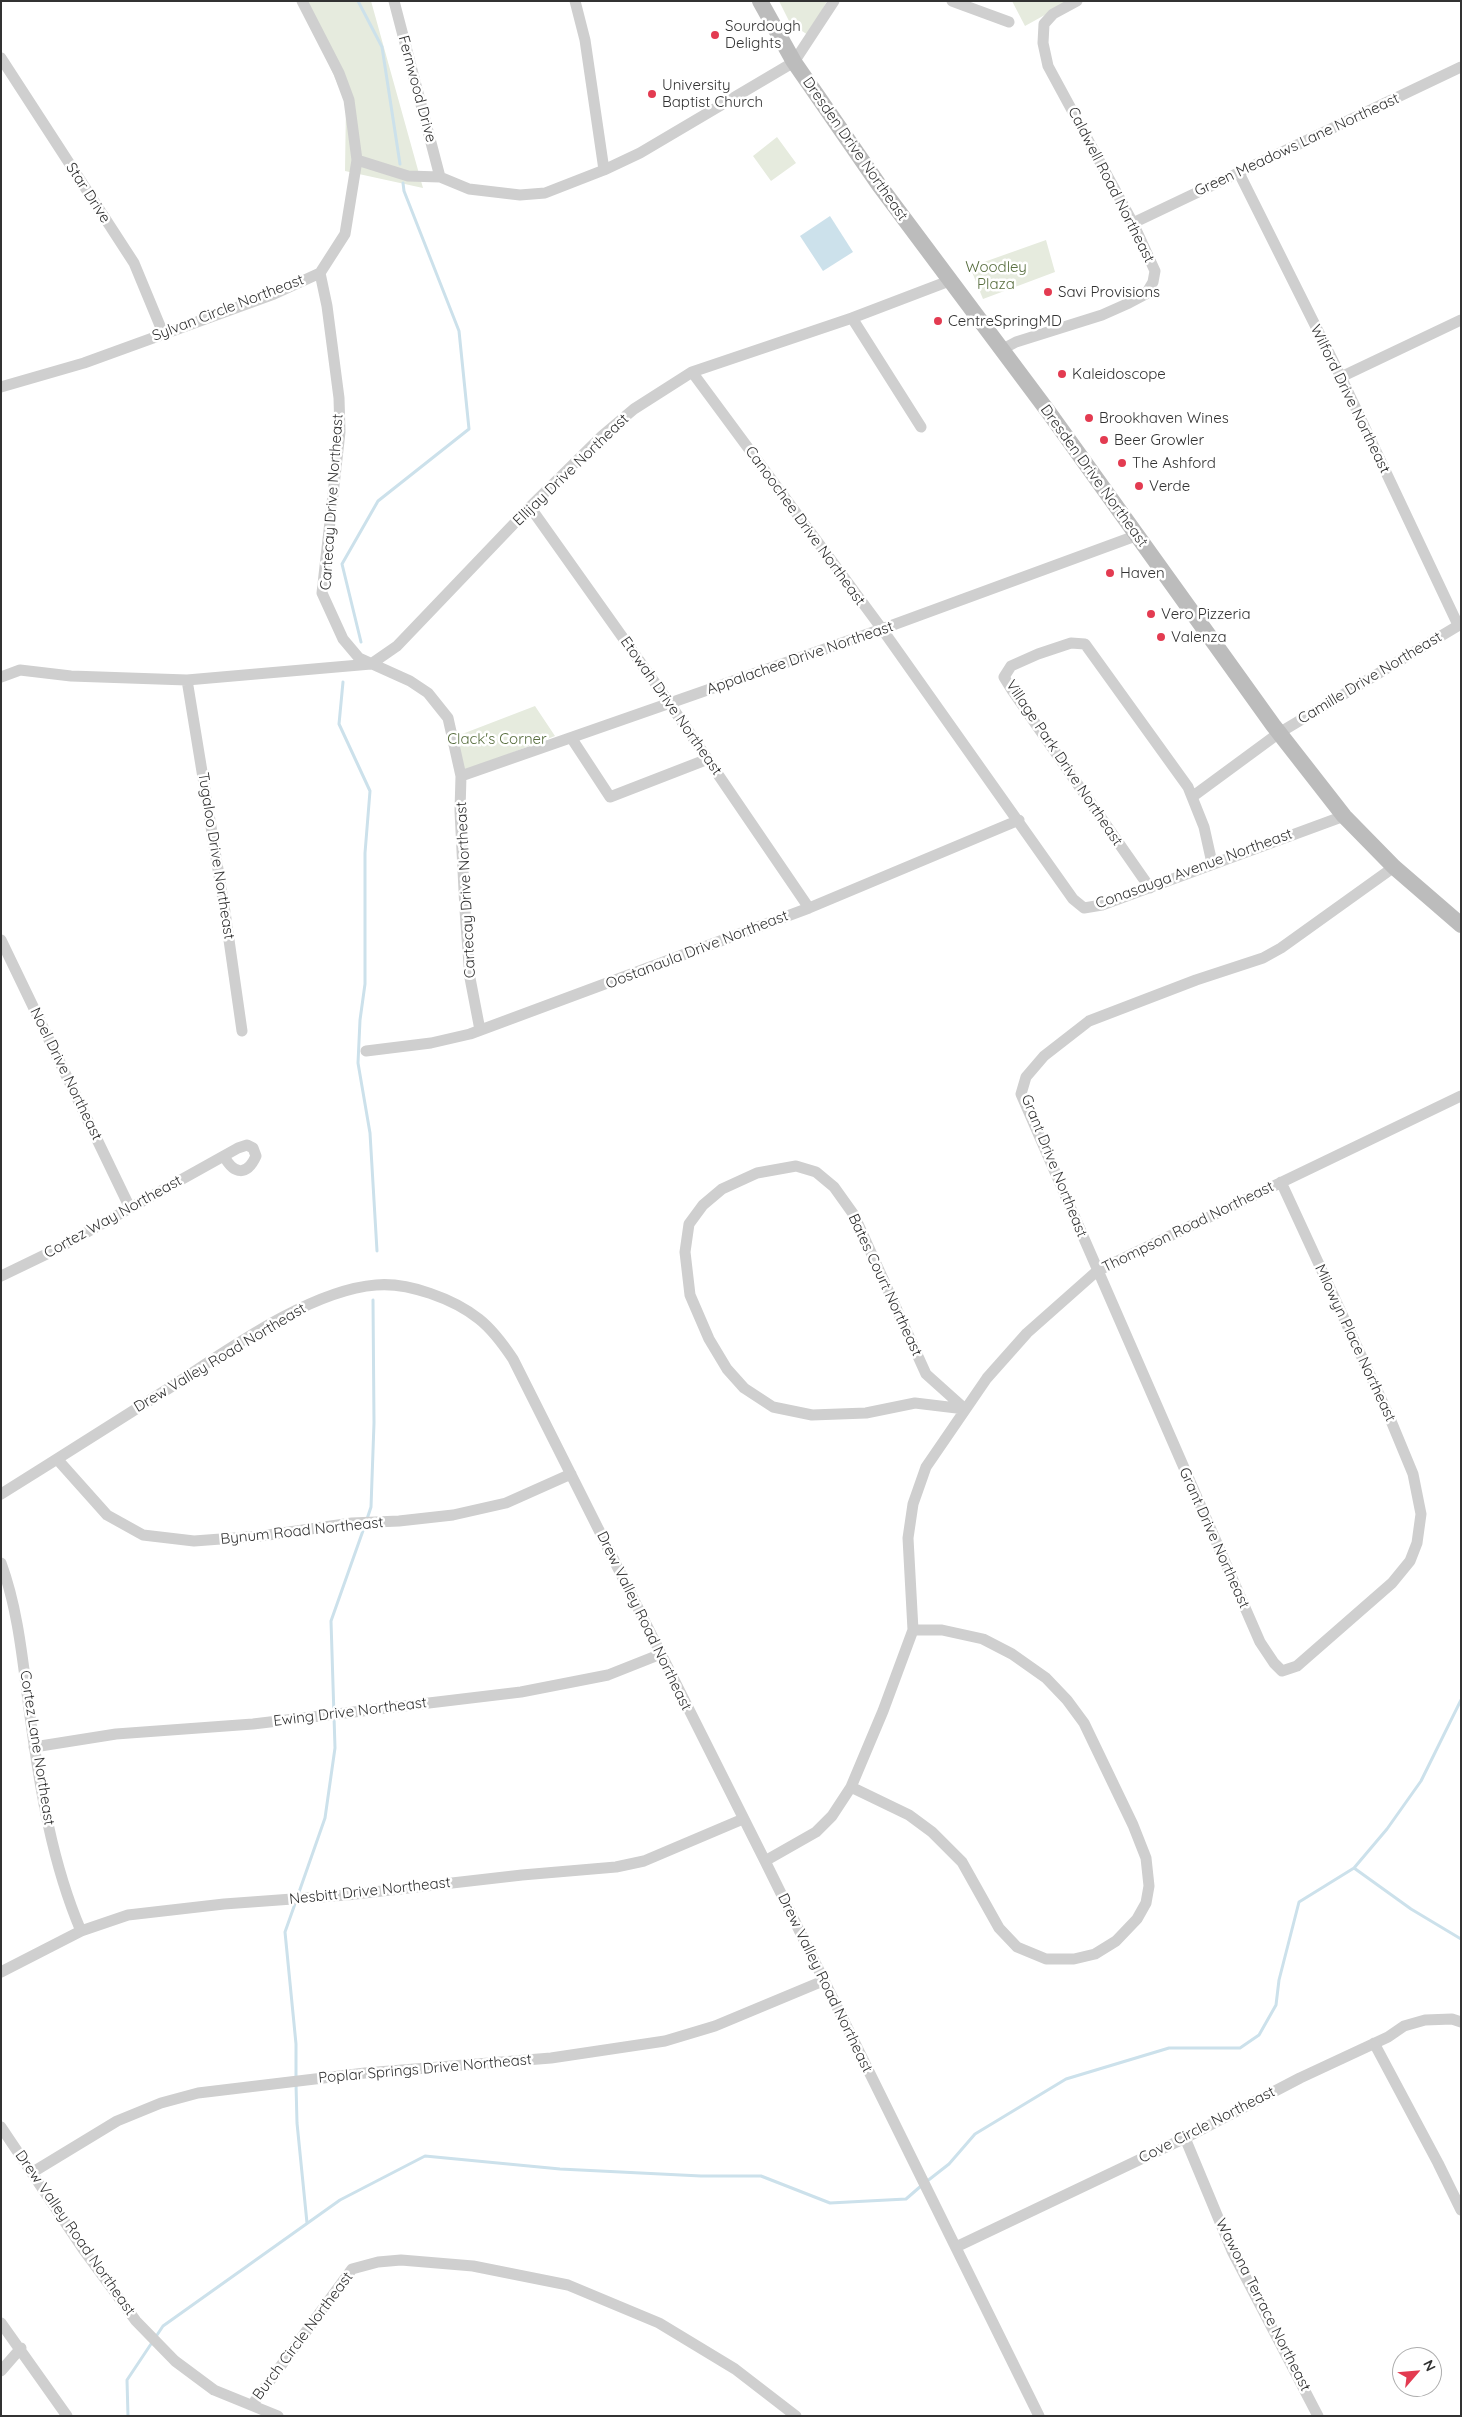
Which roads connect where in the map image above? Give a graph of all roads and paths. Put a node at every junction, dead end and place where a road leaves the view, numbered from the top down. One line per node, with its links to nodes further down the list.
1 (302, 1): 12 (street, Sylvan Circle Northeast)
2 (394, 1): 15 (street, Fernwood Drive)
3 (575, 1): 13 (street)
4 (760, 1): 10 (street, Dresden Drive Northeast)
5 (834, 1): 10 (street)
6 (952, 1): 8 (street)
7 (1077, 1): 16 (street, Caldwell Road Northeast)
8 (1009, 22)
9 (1, 58): 21 (street, Star Drive)
10 (794, 62): 13 (street); 18 (street, Dresden Drive Northeast)
11 (1461, 67): 14 (street, Green Meadows Lane Northeast)
12 (357, 160): 15 (street); 17 (street, Sylvan Circle Northeast)
13 (604, 170): 15 (street)
14 (1239, 173): 16 (street, Green Meadows Lane Northeast); 24 (street, Wilford Drive Northeast)
15 (440, 178)
16 (1133, 223): 22 (street, Caldwell Road Northeast)
17 (320, 273): 21 (street, Sylvan Circle Northeast); 31 (street, Cartecay Drive Northeast)
18 (949, 281): 19 (street, Ellijay Drive Northeast); 22 (street, Dresden Drive Northeast)
19 (852, 318): 23 (street, Ellijay Drive Northeast); 26 (street)
20 (1461, 320): 24 (street)
21 (163, 333): 25 (street, Sylvan Circle Northeast)
22 (1001, 350): 28 (street, Dresden Drive Northeast)
23 (692, 372): 27 (street, Ellijay Drive Northeast); 30 (street, Canoochee Drive Northeast)
24 (1341, 377): 29 (street, Wilford Drive Northeast)
25 (1, 387)
26 (921, 427)
27 (530, 507): 31 (street, Ellijay Drive Northeast); 34 (street, Etowah Drive Northeast)
28 (1138, 536): 30 (street, Appalachee Drive Northeast); 35 (street, Dresden Drive Northeast)
29 (1459, 624): 35 (street, Camille Drive Northeast)
30 (882, 629): 34 (street, Appalachee Drive Northeast); 41 (street, Canoochee Drive Northeast)
31 (371, 664): 33 (street); 38 (street, Cartecay Drive Northeast)
32 (1, 677): 33 (street)
33 (187, 680): 50 (street, Tugaloo Drive Northeast)
34 (670, 704): 36 (street, Appalachee Drive Northeast); 37 (street, Etowah Drive Northeast)
35 (1279, 733): 39 (street, Camille Drive Northeast); 40 (street, Dresden Drive Northeast)
36 (572, 739): 37 (street); 38 (street, Appalachee Drive Northeast)
37 (708, 759): 46 (street, Etowah Drive Northeast)
38 (461, 776): 49 (street, Cartecay Drive Northeast)
39 (1192, 797): 42 (street, Village Park Drive Northeast); 45 (street, Village Park Drive Northeast)
40 (1344, 816): 42 (street, Conasauga Avenue Northeast); 43 (street, Dresden Drive Northeast)
41 (1018, 820): 44 (street, Canoochee Drive Northeast); 46 (street, Oostanaula Drive Northeast)
42 (1212, 863): 45 (street, Conasauga Avenue Northeast)
43 (1394, 867): 47 (street, Dresden Drive Northeast); 56 (street, Grant Drive Northeast)
44 (1057, 876): 45 (street, Conasauga Avenue Northeast)
45 (1150, 888)
46 (808, 908): 49 (street, Oostanaula Drive Northeast)
47 (1461, 925)
48 (1, 940): 55 (street, Noel Drive Northeast)
49 (480, 1030): 51 (street, Oostanaula Drive Northeast)
50 (242, 1031)
51 (366, 1051)
52 (1461, 1096): 54 (street, Thompson Road Northeast)
53 (224, 1156): 55 (street, Cortez Way Northeast)
54 (1281, 1182): 56 (street, Thompson Road Northeast); 63 (street, Milowyn Place Northeast)
55 (130, 1208): 57 (street, Cortez Way Northeast)
56 (1097, 1271): 58 (street, Thompson Road Northeast); 63 (street, Grant Drive Northeast)
57 (1, 1276)
58 (965, 1409): 58 (street, Bates Court Northeast); 64 (street, Thompson Road Northeast)
59 (57, 1460): 60 (street, Bynum Road Northeast); 60 (street, Drew Valley Road Northeast); 61 (street, Drew Valley Road Northeast)
60 (571, 1474): 65 (street, Drew Valley Road Northeast)
61 (1, 1494)
62 (1, 1563): 66 (street, Cortez Lane Northeast)
63 (1251, 1621)
64 (913, 1630): 67 (street, Thompson Road Northeast); 67 (street)
65 (661, 1654): 66 (street, Ewing Drive Northeast); 68 (street, Drew Valley Road Northeast)
66 (34, 1747): 70 (street, Cortez Lane Northeast)
67 (851, 1787): 69 (street, Thompson Road Northeast)
68 (743, 1819): 69 (street, Drew Valley Road Northeast); 70 (street, Nesbitt Drive Northeast)
69 (765, 1861): 72 (street, Drew Valley Road Northeast)
70 (81, 1931): 71 (street, Nesbitt Drive Northeast)
71 (1, 1972)
72 (823, 1981): 77 (street, Poplar Springs Drive Northeast); 79 (street, Drew Valley Road Northeast)
73 (1461, 2022): 74 (street, Cove Circle Northeast)
74 (1374, 2043): 76 (street, Cove Circle Northeast); 78 (street)
75 (1, 2127): 77 (street, Drew Valley Road Northeast)
76 (1185, 2138): 79 (street, Cove Circle Northeast); 88 (street, Wawona Terrace Northeast)
77 (33, 2172): 83 (street, Drew Valley Road Northeast)
78 (1461, 2210)
79 (956, 2247): 87 (street, Drew Valley Road Northeast)
80 (1, 2323): 81 (street)
81 (20, 2348): 82 (street); 84 (street)
82 (1, 2371)
83 (252, 2405): 85 (street, Drew Valley Road Northeast); 86 (street, Burch Circle Northeast)
84 (67, 2416)
85 (278, 2416)
86 (796, 2416)
87 (1039, 2416)
88 (1318, 2416)

